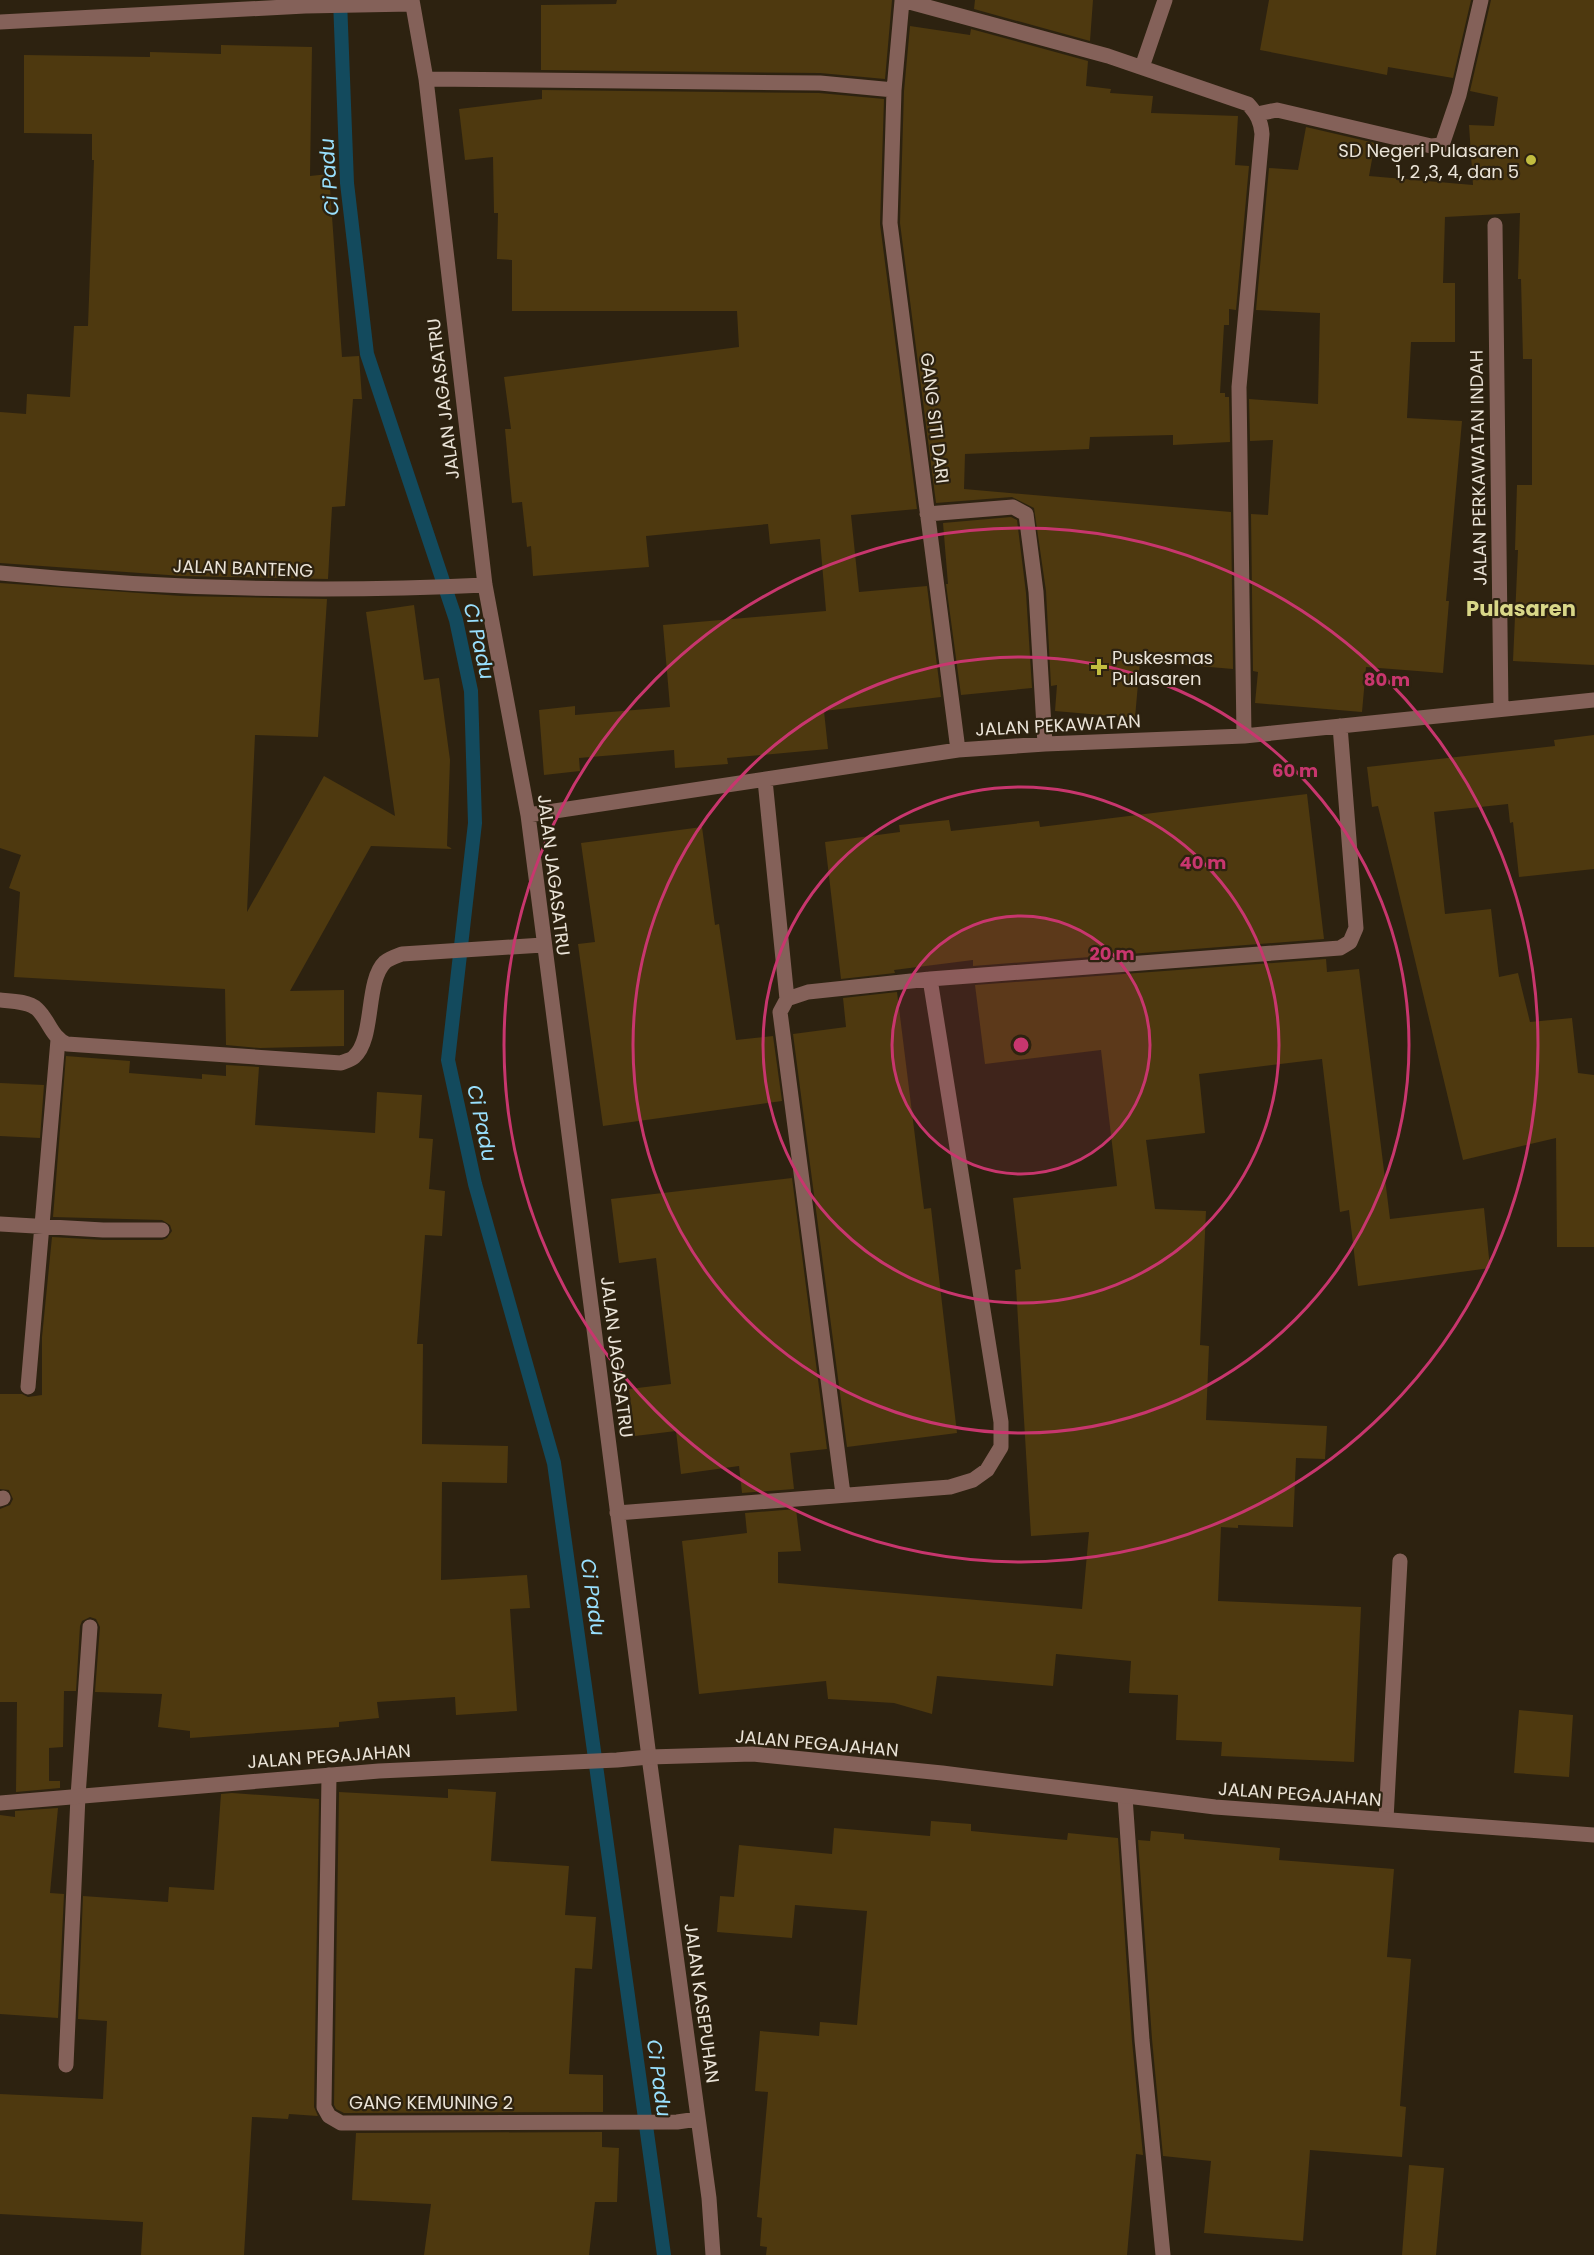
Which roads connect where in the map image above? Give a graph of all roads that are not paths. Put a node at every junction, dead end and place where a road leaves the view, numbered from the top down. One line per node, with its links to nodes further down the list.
1 (902, 0): 6 (street); 8 (street, GANG SITI DARI)
2 (1165, 0): 6 (street)
3 (1481, 0): 9 (street)
4 (412, 2): 5 (street); 7 (street, JALAN JAGASATRU)
5 (0, 22)
6 (1142, 67): 9 (street)
7 (426, 79): 8 (street); 13 (street, JALAN JAGASATRU)
8 (894, 90): 11 (street, GANG SITI DARI)
9 (1257, 114): 17 (street)
10 (1495, 225): 15 (street, JALAN PERKAWATAN INDAH)
11 (927, 513): 18 (street); 19 (street, GANG SITI DARI)
12 (0, 573): 13 (street, JALAN BANTENG)
13 (485, 585): 21 (street, JALAN JAGASATRU)
14 (1594, 700): 15 (street, JALAN PEKAWATAN)
15 (1501, 709): 16 (street, JALAN PEKAWATAN)
16 (1340, 726): 17 (street, JALAN PEKAWATAN); 23 (street)
17 (1244, 736): 18 (street, JALAN PEKAWATAN)
18 (1045, 744): 19 (street, JALAN PEKAWATAN)
19 (958, 750): 20 (street, JALAN PEKAWATAN)
20 (765, 780): 21 (street, JALAN PEKAWATAN); 24 (street)
21 (528, 815): 22 (street, JALAN JAGASATRU)
22 (543, 945): 26 (street); 32 (street, JALAN JAGASATRU)
23 (930, 979): 24 (street); 31 (street)
24 (787, 999): 31 (street)
25 (0, 1000): 26 (street)
26 (58, 1040): 28 (street)
27 (0, 1224): 28 (street)
28 (42, 1226): 29 (street); 30 (street)
29 (162, 1230)
30 (28, 1387)
31 (843, 1494): 32 (street)
32 (618, 1513): 35 (street, JALAN JAGASATRU)
33 (1400, 1561): 40 (street)
34 (90, 1627): 37 (street)
35 (649, 1756): 36 (street, JALAN PEGAJAHAN); 38 (street, JALAN PEGAJAHAN); 43 (street, JALAN KASEPUHAN)
36 (329, 1775): 37 (street, JALAN PEGAJAHAN); 43 (street, GANG KEMUNING 2)
37 (78, 1796): 39 (street, JALAN PEGAJAHAN); 42 (street)
38 (1125, 1797): 40 (street, JALAN PEGAJAHAN); 45 (street)
39 (0, 1803)
40 (1386, 1820): 41 (street, JALAN PEGAJAHAN)
41 (1594, 1835)
42 (66, 2066)
43 (698, 2119): 44 (street, JALAN KASEPUHAN)
44 (713, 2255)
45 (1163, 2255)

